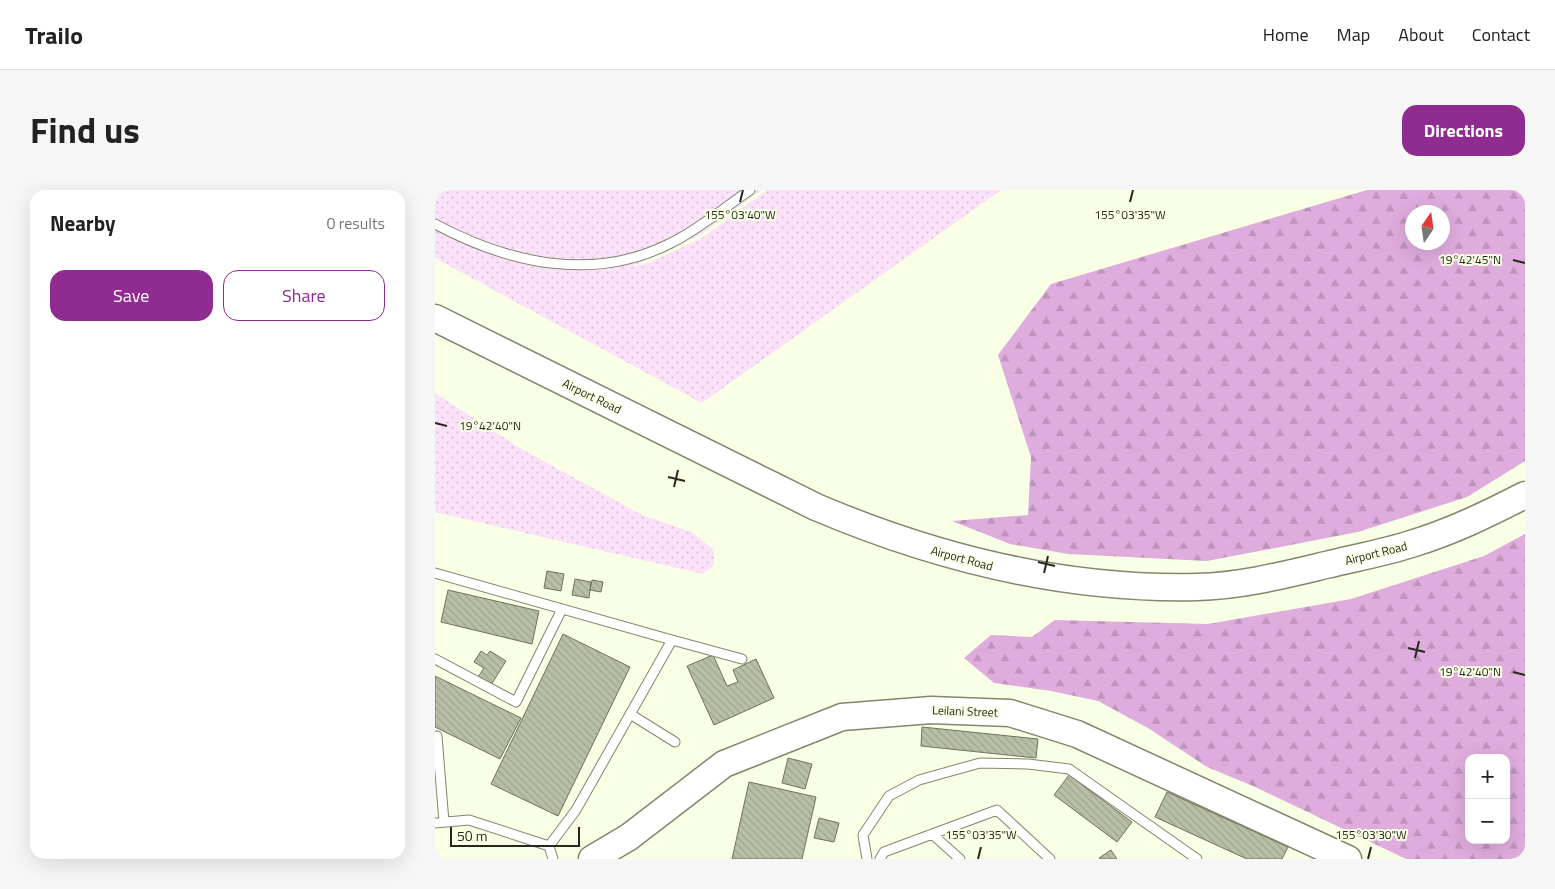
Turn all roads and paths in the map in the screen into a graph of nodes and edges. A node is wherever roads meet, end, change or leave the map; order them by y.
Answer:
1 (749, 190) edge
2 (435, 224) edge
3 (435, 318) edge
4 (1525, 495) edge
5 (435, 573) edge
6 (562, 609) junction
7 (672, 640) junction
8 (435, 659) edge
9 (742, 659) dead end
10 (630, 714) junction
11 (437, 736) dead end
12 (675, 742) dead end
13 (439, 823) edge
14 (932, 834) junction
15 (549, 846) junction
16 (553, 859) edge
17 (591, 859) edge
18 (867, 859) edge
19 (880, 859) edge
20 (960, 859) edge
21 (1050, 859) edge
22 (1197, 859) edge
23 (1348, 859) edge

1 - 2 lane
3 - 4 street, Airport Road
5 - 6 lane
6 - 7 lane
6 - 8 lane
7 - 9 lane
7 - 10 lane
10 - 12 lane
10 - 15 lane
11 - 13 lane
13 - 15 lane
14 - 19 lane
14 - 20 lane
14 - 21 lane
15 - 16 lane
17 - 23 street, Leilani Street
18 - 22 lane

